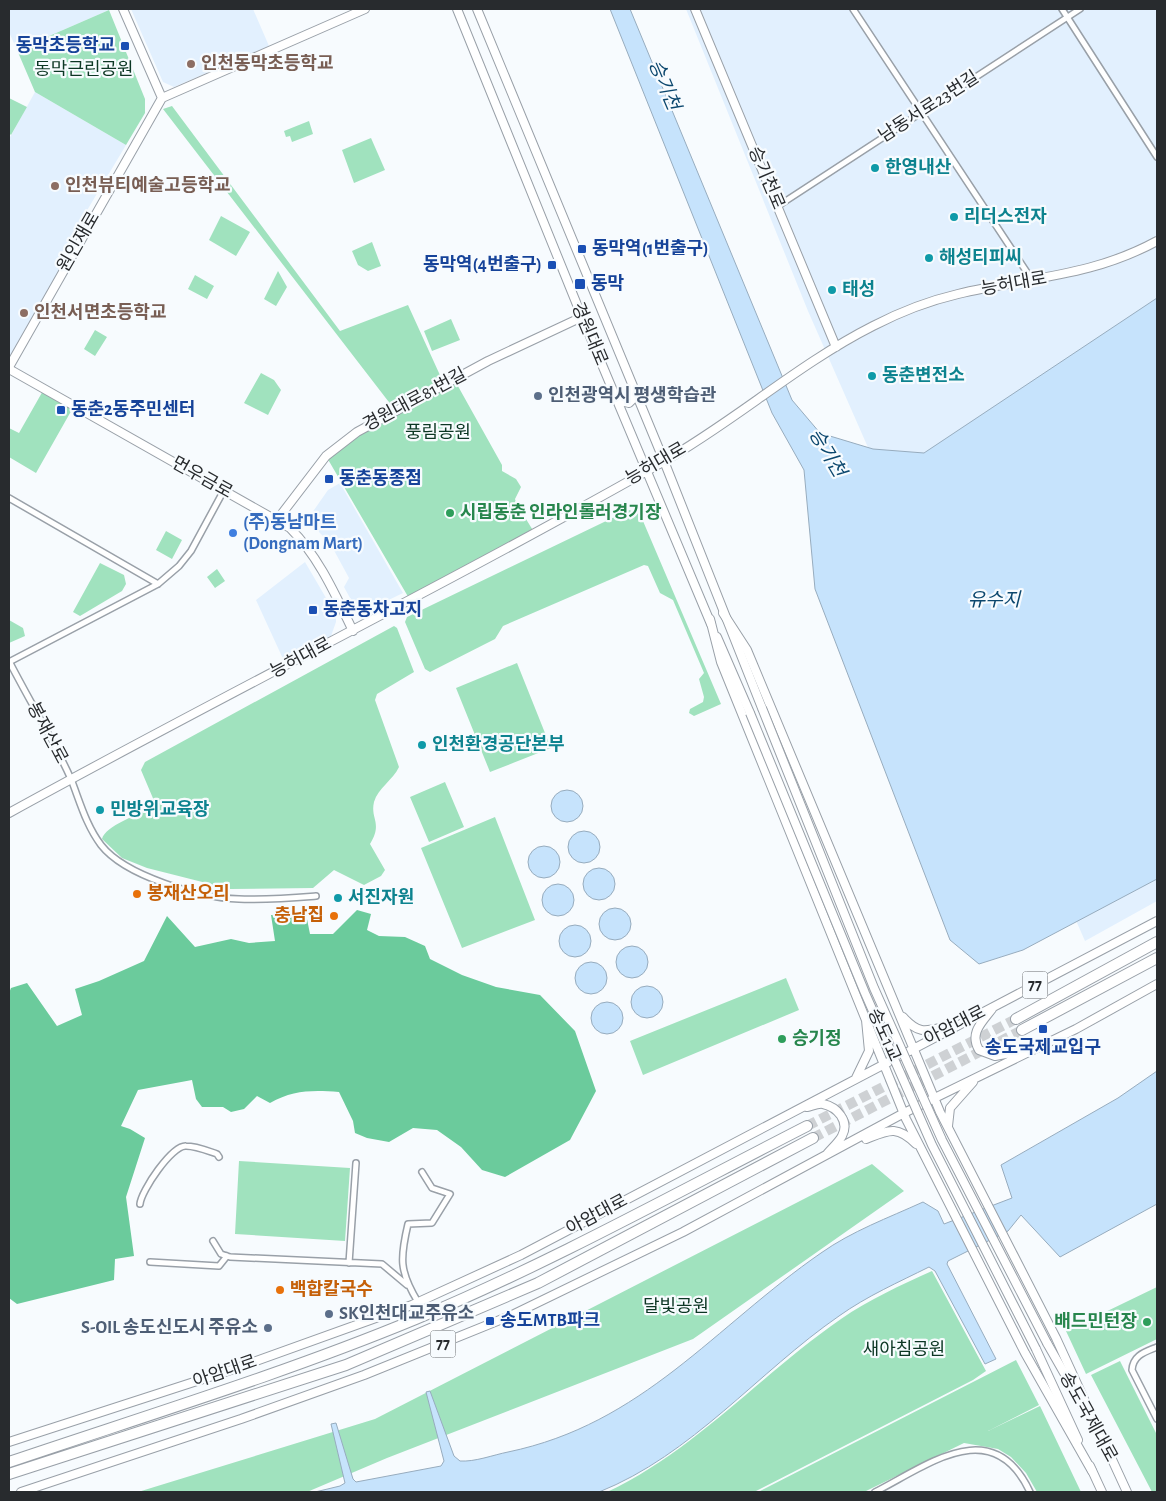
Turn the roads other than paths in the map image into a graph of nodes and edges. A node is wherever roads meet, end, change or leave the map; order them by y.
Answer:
1 (123, 9) edge
2 (365, 9) edge
3 (457, 9) edge
4 (477, 9) edge
5 (695, 9) edge
6 (853, 9) edge
7 (1062, 9) edge
8 (1080, 9) edge
9 (1067, 17) junction
10 (162, 98) junction
11 (922, 112) junction
12 (1157, 157) edge
13 (778, 206) junction
14 (1157, 241) edge
15 (1032, 281) junction
16 (582, 317) junction
17 (836, 347) junction
18 (9, 368) edge
19 (633, 386) junction
20 (615, 394) junction
21 (664, 461) junction
22 (647, 471) junction
23 (224, 490) junction
24 (9, 498) edge
25 (277, 520) junction
26 (158, 584) junction
27 (723, 613) junction
28 (710, 620) junction
29 (353, 631) junction
30 (9, 661) edge
31 (762, 708) joint
32 (750, 713) joint
33 (71, 779) junction
34 (9, 813) edge
35 (316, 896) dead end
36 (1157, 921) edge
37 (1157, 942) edge
38 (1157, 958) edge
39 (1157, 984) edge
40 (995, 1005) junction
41 (898, 1012) junction
42 (866, 1016) junction
43 (1016, 1019) tunnel mouth
44 (962, 1022) junction
45 (1022, 1030) tunnel mouth
46 (913, 1048) junction
47 (1032, 1050) junction
48 (885, 1063) junction
49 (978, 1077) junction
50 (856, 1078) junction
51 (935, 1100) junction
52 (799, 1108) junction
53 (904, 1113) junction
54 (807, 1126) tunnel mouth
55 (948, 1126) junction
56 (813, 1138) tunnel mouth
57 (844, 1147) junction
58 (220, 1157) dead end
59 (824, 1157) junction
60 (926, 1158) junction
61 (356, 1163) dead end
62 (422, 1172) dead end
63 (140, 1204) dead end
64 (213, 1241) dead end
65 (227, 1256) junction
66 (150, 1262) dead end
67 (349, 1263) junction
68 (407, 1284) junction
69 (418, 1302) junction
70 (1047, 1343) joint
71 (1157, 1346) edge
72 (1036, 1348) joint
73 (1157, 1419) edge
74 (9, 1442) edge
75 (1106, 1447) junction
76 (9, 1462) edge
77 (1092, 1471) junction
78 (9, 1474) edge
79 (21, 1492) edge
80 (875, 1492) edge
81 (1030, 1492) edge
82 (1102, 1492) edge
83 (1127, 1492) edge

1 - 10 main road
2 - 10 main road
3 - 16 main road, 경원대로
4 - 19 main road, 경원대로
5 - 13 main road, 승기천로
6 - 11 street
7 - 9 street
8 - 9 street, 남동서로23번길
9 - 11 street, 남동서로23번길
9 - 12 street
10 - 18 main road, 원인재로
11 - 13 street, 남동서로23번길
11 - 15 street
13 - 17 main road, 승기천로
14 - 15 main road, 능허대로
15 - 17 main road, 능허대로
16 - 20 main road, 경원대로
16 - 25 main road, 경원대로81번길
17 - 21 main road, 능허대로
18 - 23 main road, 먼우금로
19 - 20 main road
19 - 21 main road, 경원대로
20 - 22 main road, 경원대로
21 - 22 main road, 능허대로
21 - 27 main road, 경원대로
22 - 28 main road, 경원대로
22 - 29 main road, 능허대로
23 - 25 main road, 먼우금로
23 - 26 street
24 - 26 street
25 - 29 main road, 먼우금로
26 - 30 street
27 - 31 main road, 경원대로
27 - 41 main road
28 - 32 main road, 경원대로
28 - 42 main road
29 - 33 main road, 능허대로
30 - 33 street, 봉재산로
31 - 70 main road, 송도1교, bridge
32 - 72 main road, 송도1교, bridge
33 - 34 main road, 능허대로
33 - 35 street, 봉재산로
36 - 40 main road, 아암대로 / 77
37 - 43 highway
38 - 45 highway
39 - 47 main road, 77
40 - 44 main road, 아암대로 / 77
40 - 47 main road
41 - 44 main road
41 - 46 main road
42 - 48 main road
42 - 50 main road
44 - 46 main road, 아암대로 / 77
46 - 48 main road, 아암대로 / 77
46 - 51 main road
47 - 49 main road, 77
48 - 50 main road, 아암대로 / 77
48 - 53 main road
49 - 51 main road, 77
49 - 55 main road
50 - 52 main road, 아암대로 / 77
51 - 53 main road, 77
51 - 55 main road
52 - 59 main road
52 - 69 main road, 아암대로 / 77
53 - 57 main road, 77
53 - 60 main road
54 - 76 highway, 아암대로
55 - 75 main road
56 - 78 highway, 아암대로
57 - 59 main road, 77
57 - 60 main road
58 - 63 street
59 - 79 main road, 77
60 - 77 main road
61 - 67 street
62 - 68 street
64 - 65 street
65 - 66 street
65 - 67 street
67 - 68 street
68 - 69 street
69 - 74 main road, 아암대로 / 77
70 - 75 main road, 송도국제대로
71 - 73 street
72 - 77 main road, 송도국제대로
75 - 83 main road, 송도국제대로
77 - 82 main road, 송도국제대로
80 - 81 street

